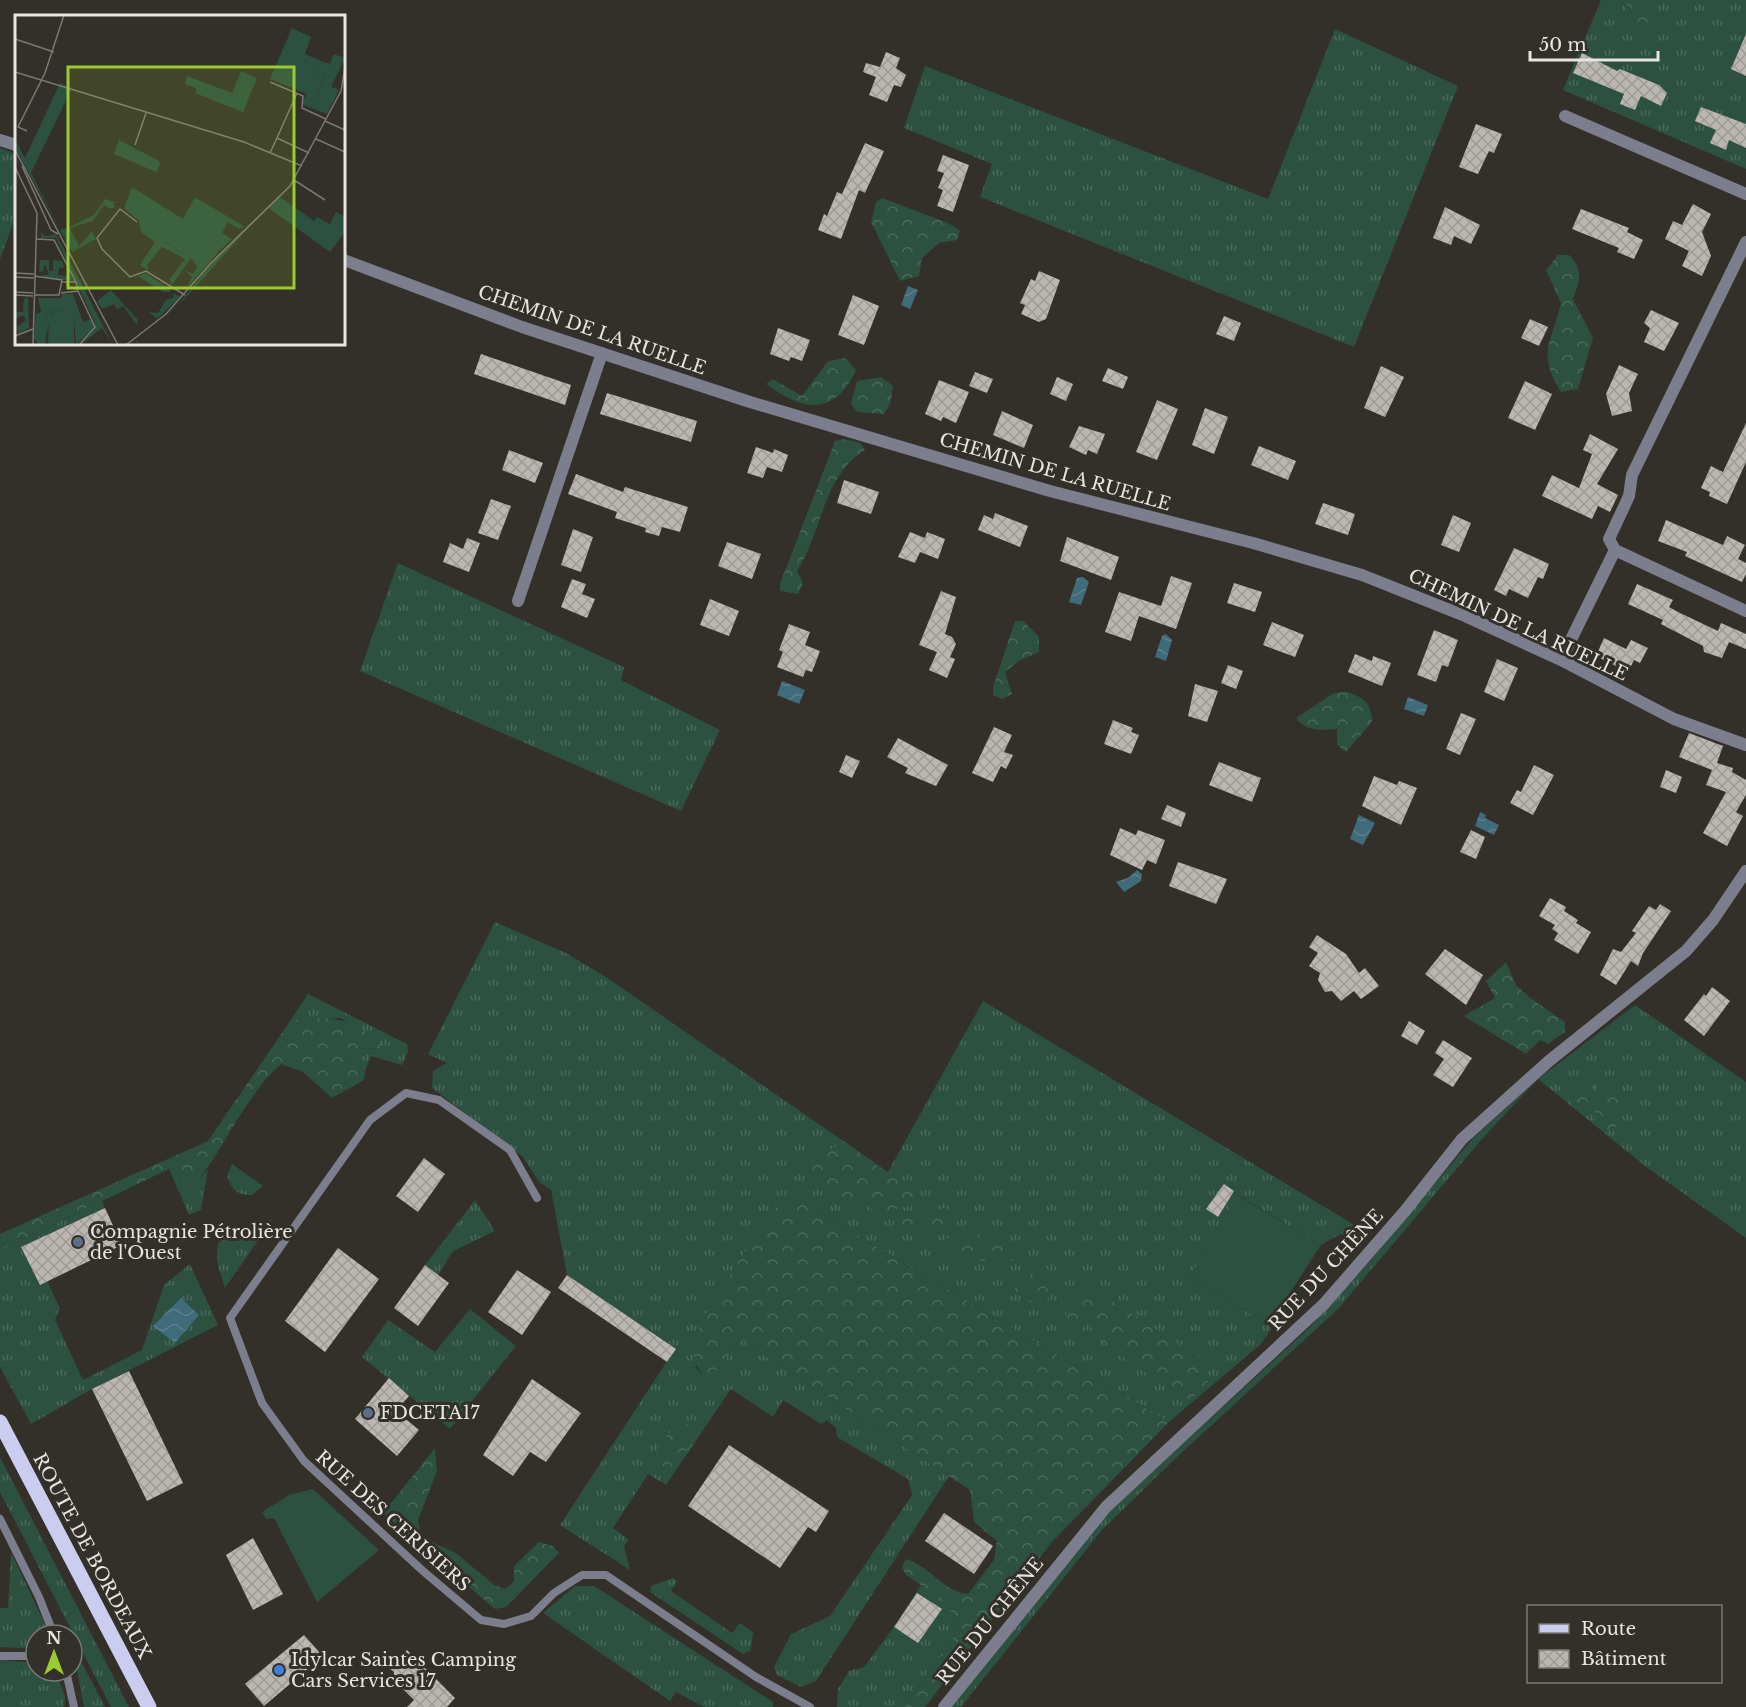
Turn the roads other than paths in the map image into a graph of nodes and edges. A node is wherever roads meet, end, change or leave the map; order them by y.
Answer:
1 (1565, 116) dead end
2 (0, 140) edge
3 (15, 145) edge
4 (1746, 194) edge
5 (1746, 242) edge
6 (345, 260) edge
7 (602, 353) junction
8 (1615, 550) junction
9 (518, 601) dead end
10 (1746, 611) edge
11 (1561, 660) junction
12 (1746, 745) edge
13 (1746, 873) edge
14 (537, 1198) dead end
15 (0, 1422) edge
16 (0, 1519) edge
17 (49, 1623) edge
18 (0, 1656) edge
19 (24, 1656) edge
20 (69, 1683) edge
21 (74, 1707) edge
22 (148, 1707) edge
23 (810, 1707) edge
24 (944, 1707) edge

1 - 4 street
2 - 3 street
5 - 8 street
6 - 7 street, CHEMIN DE LA RUELLE
7 - 9 street
7 - 11 street, CHEMIN DE LA RUELLE
8 - 10 street
8 - 11 street
11 - 12 street, CHEMIN DE LA RUELLE
13 - 24 street, RUE DU CHÊNE
14 - 23 lane, RUE DES CERISIERS
15 - 22 main road, ROUTE DE BORDEAUX
16 - 17 lane
18 - 19 lane
20 - 21 lane

